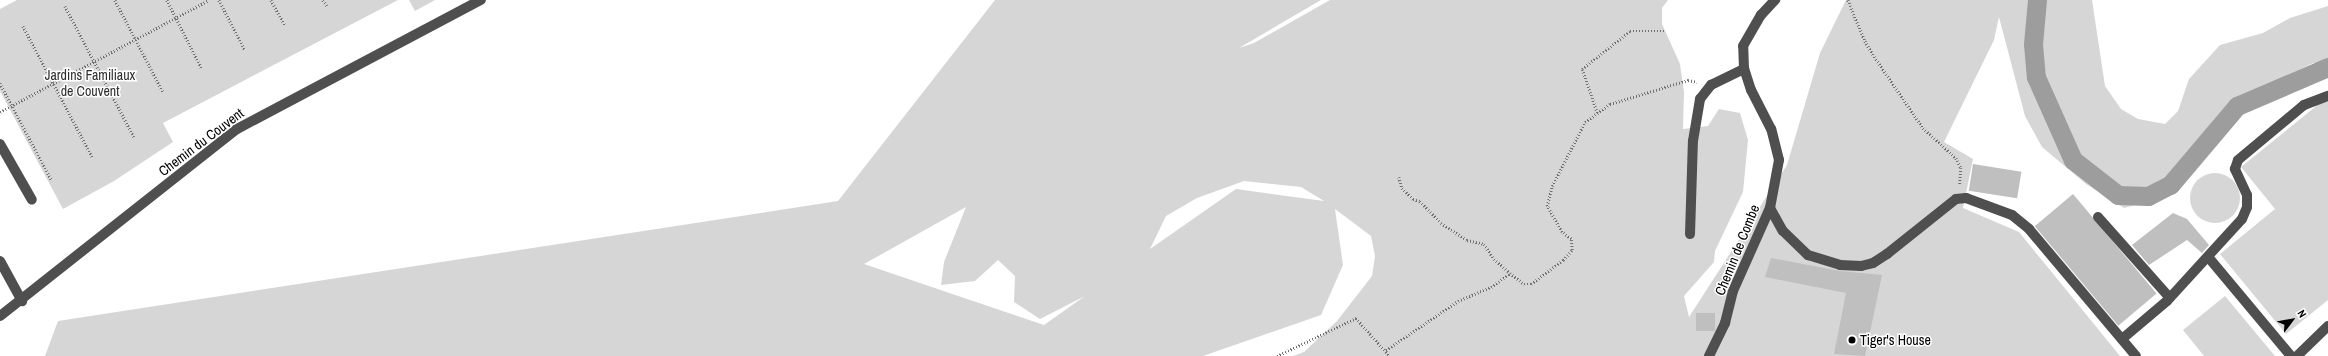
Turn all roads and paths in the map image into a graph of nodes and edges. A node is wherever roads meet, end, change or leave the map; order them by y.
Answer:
1 (115, 0) edge
2 (167, 0) edge
3 (209, 0) edge
4 (219, 0) edge
5 (271, 0) edge
6 (323, 0) edge
7 (481, 0) edge
8 (1775, 0) edge
9 (1848, 0) edge
10 (65, 6) dead end
11 (326, 6) dead end
12 (176, 18) junction
13 (285, 25) dead end
14 (23, 26) dead end
15 (1665, 31) dead end
16 (135, 38) junction
17 (245, 50) dead end
18 (93, 60) junction
19 (202, 69) dead end
20 (1744, 69) junction
21 (53, 82) junction
22 (0, 83) edge
23 (1711, 85) junction
24 (163, 92) dead end
25 (2328, 96) edge
26 (12, 105) junction
27 (0, 112) edge
28 (1597, 113) junction
29 (134, 137) dead end
30 (0, 144) edge
31 (93, 158) dead end
32 (1399, 177) dead end
33 (52, 181) dead end
34 (1956, 199) junction
35 (32, 200) dead end
36 (1770, 208) junction
37 (2098, 217) dead end
38 (1690, 234) dead end
39 (2209, 258) junction
40 (0, 261) edge
41 (1510, 273) junction
42 (2170, 298) junction
43 (22, 301) junction
44 (0, 316) edge
45 (2328, 326) edge
46 (2122, 339) junction
47 (1386, 350) junction
48 (2302, 354) edge
49 (1277, 356) edge
50 (1390, 356) edge
51 (1709, 356) edge
52 (2136, 356) edge
53 (2291, 356) edge

1 - 16 path
2 - 12 path
3 - 12 path
4 - 17 path
5 - 13 path
6 - 11 path
7 - 43 street, Chemin du Couvent
8 - 20 street, Chemin de Combe
9 - 34 path
10 - 18 path
12 - 16 path
12 - 19 path
14 - 21 path
15 - 28 path
16 - 18 path
16 - 24 path
18 - 21 path
18 - 29 path
20 - 23 street
20 - 36 street, Chemin de Combe
21 - 26 path
21 - 31 path
22 - 26 path
23 - 28 path
23 - 38 street
25 - 39 street
26 - 27 path
26 - 33 path
28 - 41 path
30 - 35 street
32 - 41 path
34 - 36 street
34 - 46 street
36 - 51 street, Chemin de Combe
37 - 42 street
39 - 42 street
39 - 53 street
40 - 43 street
41 - 47 path
42 - 46 street
43 - 44 street, Chemin du Couvent
45 - 48 street
46 - 52 street
47 - 49 path
47 - 50 path

